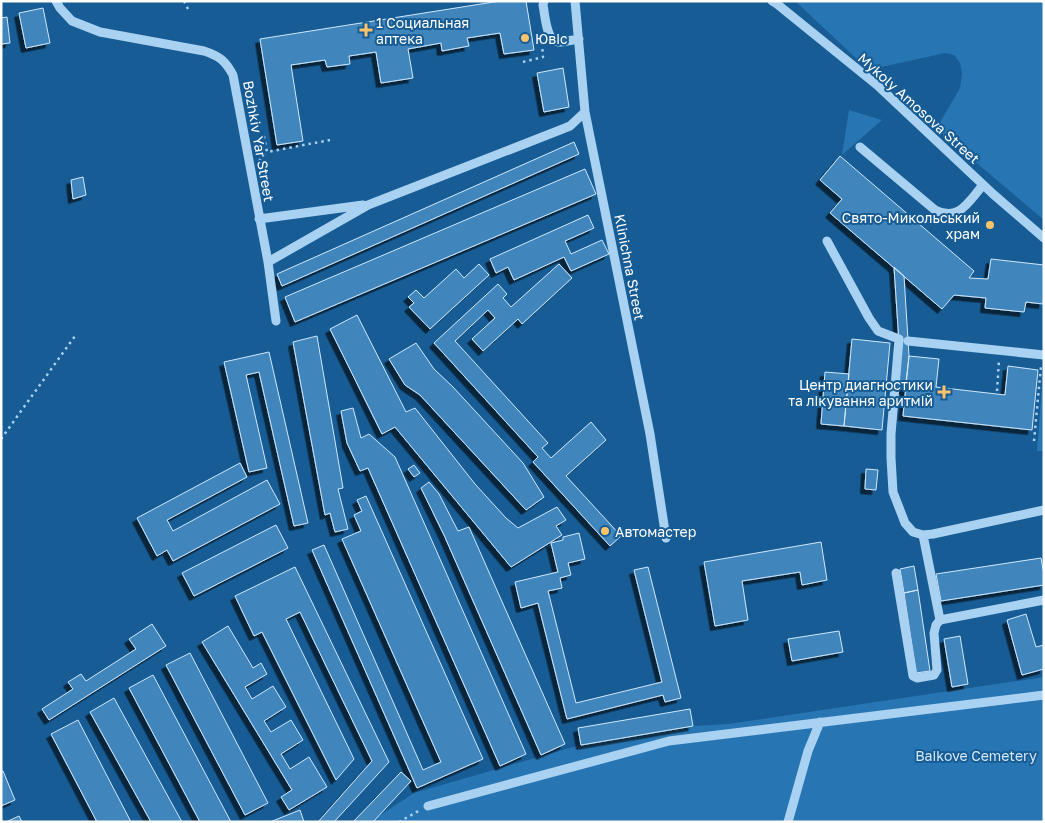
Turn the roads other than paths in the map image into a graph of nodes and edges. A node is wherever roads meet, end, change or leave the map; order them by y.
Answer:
1 (56, 1) edge
2 (544, 1) edge
3 (575, 1) edge
4 (772, 1) edge
5 (579, 39) junction
6 (585, 112) junction
7 (860, 147) dead end
8 (983, 185) junction
9 (368, 205) junction
10 (259, 220) junction
11 (1044, 238) edge
12 (827, 242) dead end
13 (268, 262) junction
14 (276, 321) dead end
15 (908, 341) dead end
16 (1043, 354) edge
17 (1044, 510) edge
18 (923, 535) junction
19 (666, 538) dead end
20 (896, 573) dead end
21 (1044, 600) edge
22 (940, 620) junction
23 (1044, 695) edge
24 (820, 722) junction
25 (428, 806) road end
26 (788, 822) edge

1 - 10 street, Bozhkiv Yar Street
2 - 5 street
3 - 5 street, Klinichna Street
4 - 8 street, Mykoly Amosova Street
5 - 6 street, Klinichna Street
6 - 9 street
6 - 19 street, Klinichna Street
7 - 8 street
8 - 11 street, Mykoly Amosova Street
9 - 10 street
9 - 13 street
10 - 13 street, Bozhkiv Yar Street
12 - 18 street
13 - 14 street, Bozhkiv Yar Street
15 - 16 street
17 - 18 street
18 - 22 street
20 - 22 street
21 - 22 street
23 - 24 street
24 - 25 street
24 - 26 street

